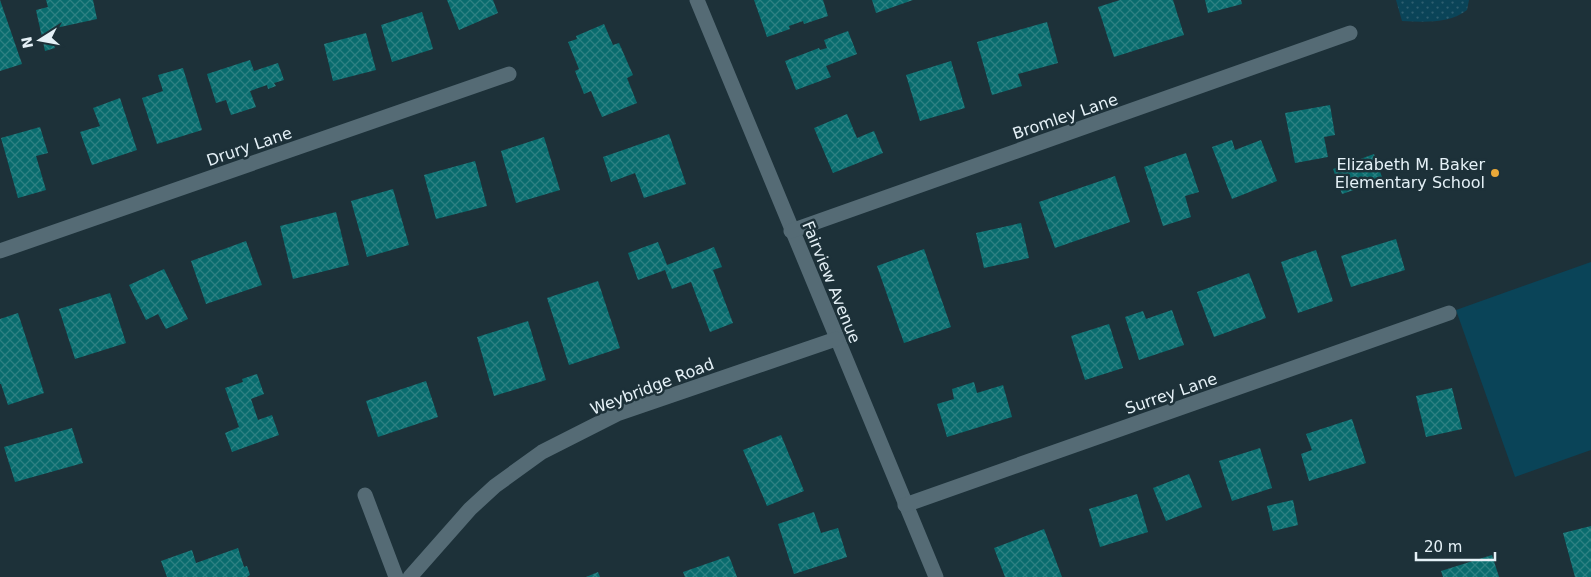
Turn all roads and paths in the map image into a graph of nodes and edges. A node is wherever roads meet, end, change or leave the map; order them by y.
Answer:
1 (697, 0) edge
2 (1350, 34) dead end
3 (509, 74) dead end
4 (792, 231) junction
5 (0, 251) edge
6 (1449, 313) dead end
7 (836, 339) junction
8 (365, 495) dead end
9 (906, 505) junction
10 (396, 577) edge
11 (410, 577) edge
12 (936, 577) edge

1 - 4 street, Fairview Avenue
2 - 4 street, Bromley Lane
3 - 5 street, Drury Lane
4 - 7 street, Fairview Avenue
6 - 9 street, Surrey Lane
7 - 9 street, Fairview Avenue
7 - 11 street, Weybridge Road
8 - 10 street
9 - 12 street, Fairview Avenue

